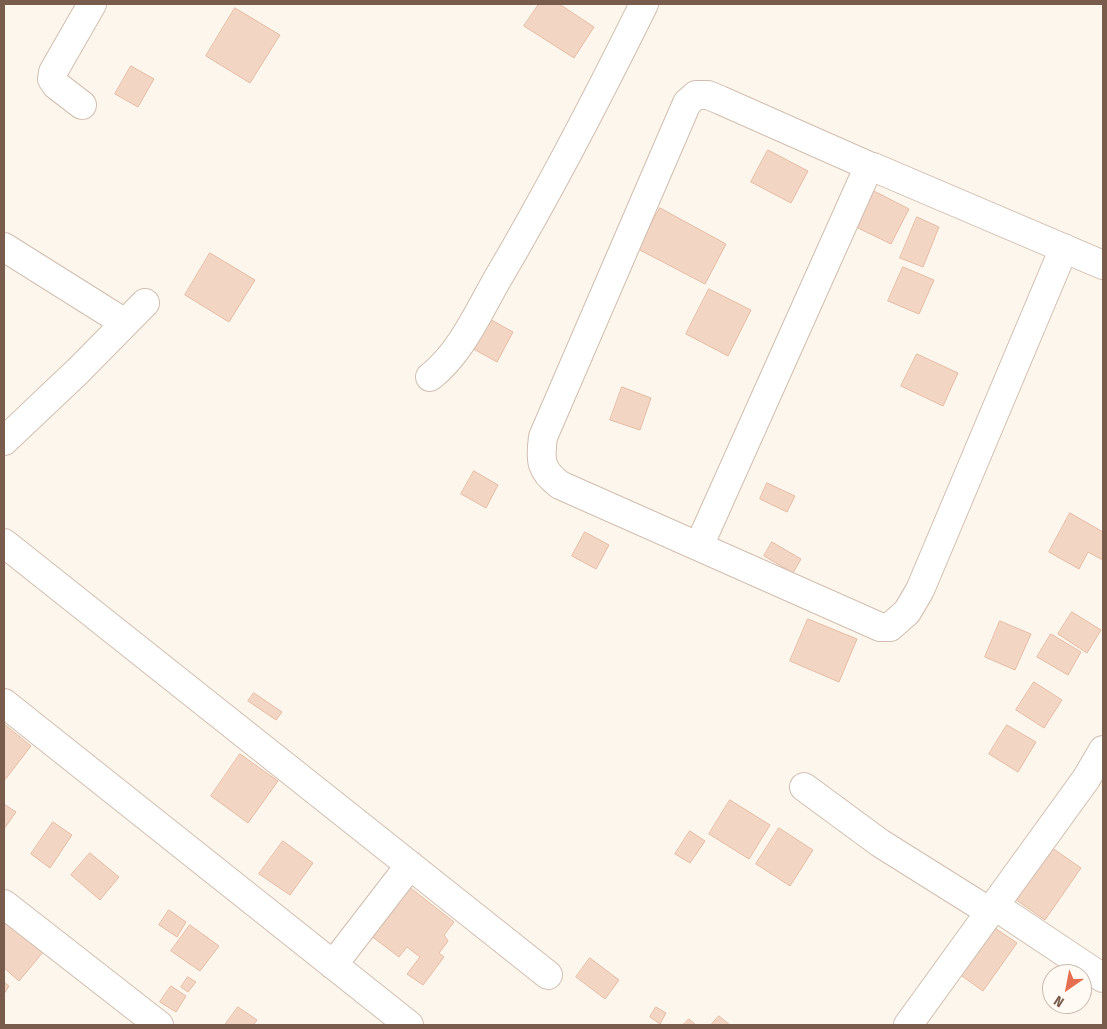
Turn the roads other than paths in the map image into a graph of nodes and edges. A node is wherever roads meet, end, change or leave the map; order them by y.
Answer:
1 (92, 4) edge
2 (644, 4) edge
3 (82, 105) dead end
4 (869, 166) junction
5 (4, 247) edge
6 (1064, 248) junction
7 (1103, 265) edge
8 (145, 303) dead end
9 (125, 323) junction
10 (430, 377) dead end
11 (9, 428) edge
12 (4, 543) edge
13 (699, 546) junction
14 (4, 703) edge
15 (1103, 750) edge
16 (1095, 785) edge
17 (804, 787) dead end
18 (410, 865) junction
19 (4, 904) edge
20 (992, 909) junction
21 (334, 966) junction
22 (548, 975) dead end
23 (1103, 978) edge
24 (159, 1025) edge
25 (409, 1025) edge
26 (908, 1025) edge

1 - 3 street
2 - 10 street
4 - 6 street
4 - 13 street
4 - 13 street
5 - 9 street
6 - 7 street
6 - 13 street
8 - 9 street
9 - 11 street
12 - 18 street
14 - 21 street
15 - 16 street
16 - 20 street
17 - 20 street
18 - 21 street
18 - 22 street
19 - 24 street
20 - 23 street
20 - 26 street
21 - 25 street

